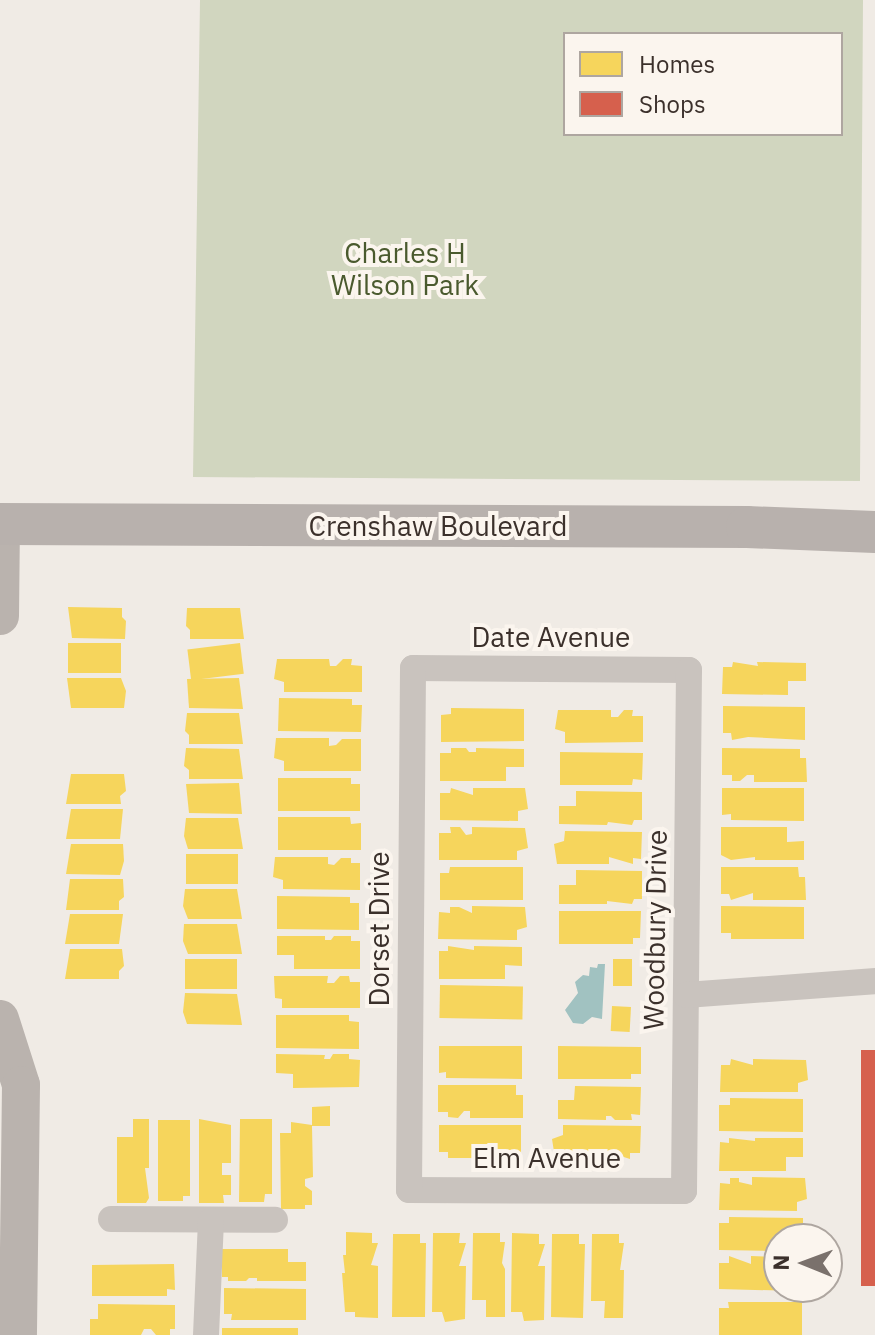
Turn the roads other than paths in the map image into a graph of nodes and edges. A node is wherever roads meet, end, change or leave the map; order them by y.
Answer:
1 (1, 524) edge
2 (875, 532) edge
3 (0, 616) edge
4 (413, 668) joint
5 (689, 670) joint
6 (875, 981) edge
7 (686, 995) junction
8 (0, 1019) edge
9 (409, 1190) joint
10 (684, 1191) joint
11 (111, 1219) dead end
12 (275, 1220) dead end
13 (211, 1221) junction
14 (9, 1235) edge
15 (18, 1335) edge
16 (206, 1335) edge

1 - 2 main road, Crenshaw Boulevard
1 - 3 main road
4 - 5 street, Date Avenue
4 - 9 street, Dorset Drive
5 - 7 street, Woodbury Drive
6 - 7 street
7 - 10 street, Woodbury Drive
8 - 14 main road
9 - 10 street, Elm Avenue
11 - 13 street
12 - 13 street
13 - 16 street
14 - 15 main road

